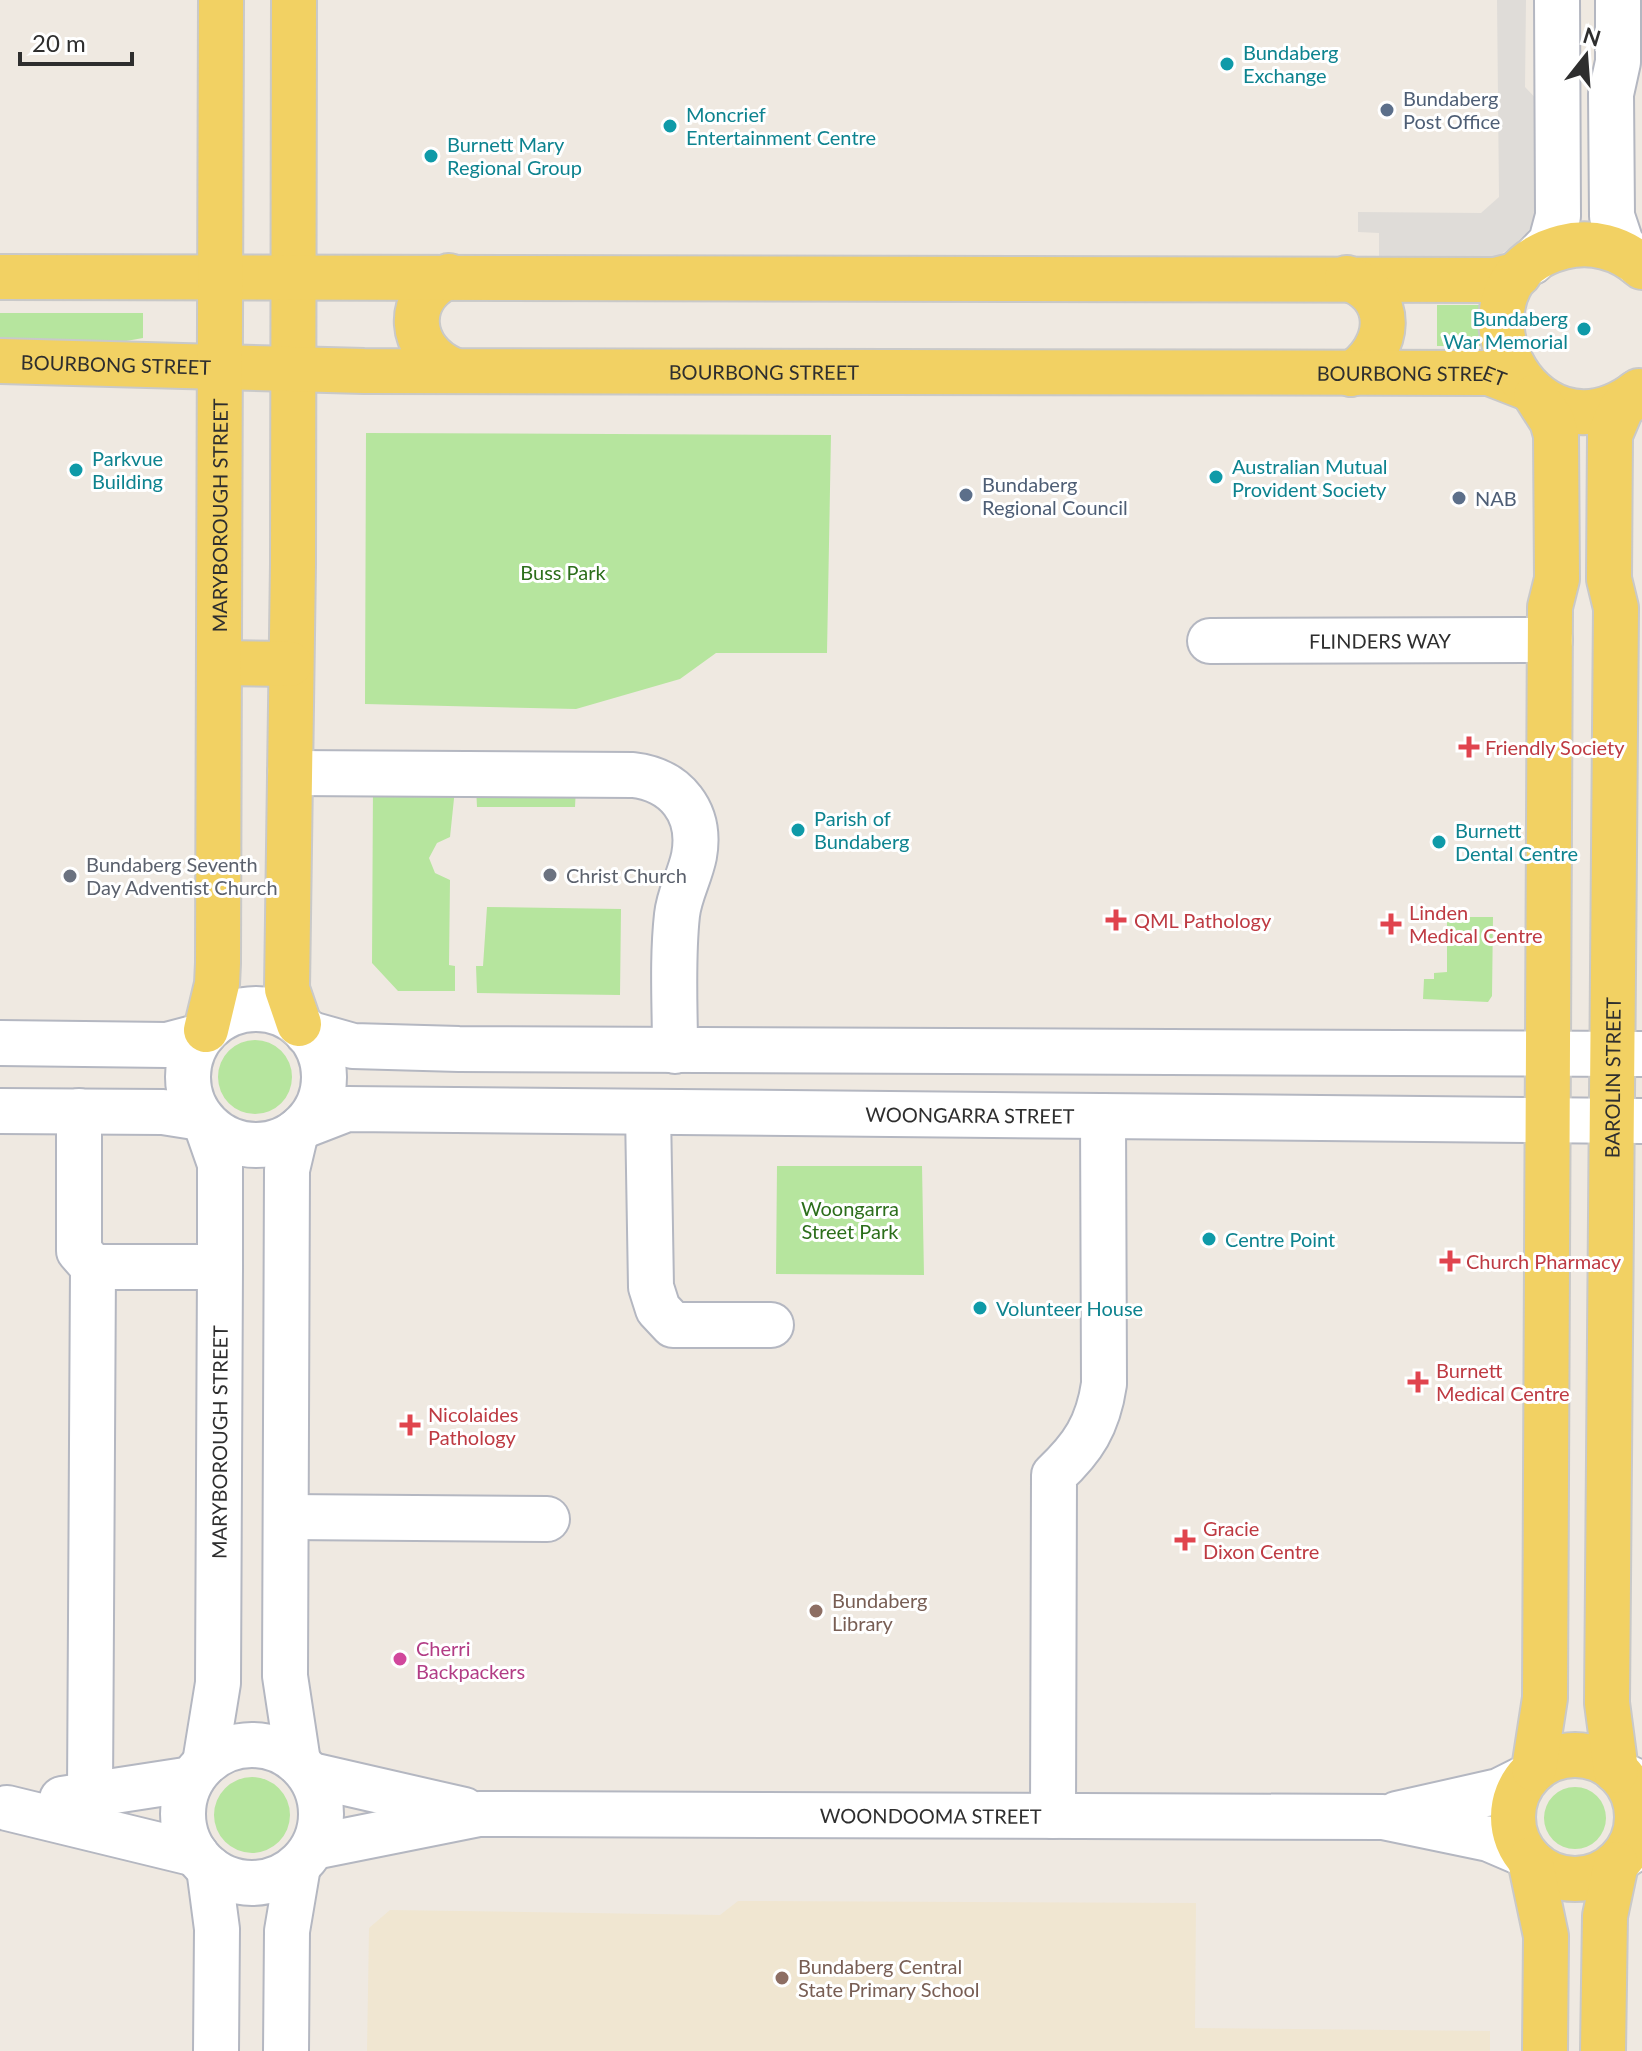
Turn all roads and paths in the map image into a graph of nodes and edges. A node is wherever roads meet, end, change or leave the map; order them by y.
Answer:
1 (221, 0) edge
2 (294, 0) edge
3 (1557, 0) edge
4 (1618, 0) edge
5 (1639, 264) edge
6 (1525, 268) junction
7 (449, 276) junction
8 (0, 277) edge
9 (291, 277) junction
10 (219, 278) junction
11 (1347, 278) junction
12 (0, 361) edge
13 (219, 366) junction
14 (293, 369) junction
15 (453, 370) junction
16 (1351, 374) junction
17 (1531, 391) junction
18 (1639, 391) edge
19 (1557, 579) junction
20 (1609, 579) junction
21 (1550, 640) junction
22 (1210, 641) dead end
23 (219, 663) junction
24 (290, 664) junction
25 (290, 773) junction
26 (303, 1028) junction
27 (204, 1033) junction
28 (0, 1043) edge
29 (459, 1049) junction
30 (675, 1051) junction
31 (1042, 1053) junction
32 (1546, 1054) junction
33 (1627, 1054) edge
34 (459, 1110) junction
35 (0, 1111) edge
36 (79, 1111) junction
37 (648, 1112) junction
38 (1043, 1116) junction
39 (1103, 1116) junction
40 (1546, 1120) junction
41 (204, 1121) junction
42 (1627, 1121) edge
43 (299, 1129) junction
44 (93, 1267) junction
45 (220, 1267) junction
46 (771, 1325) dead end
47 (287, 1517) junction
48 (547, 1519) dead end
49 (305, 1768) junction
50 (198, 1771) junction
51 (1531, 1773) junction
52 (1626, 1776) edge
53 (90, 1795) junction
54 (3, 1808) edge
55 (479, 1814) junction
56 (1053, 1816) junction
57 (1383, 1817) junction
58 (1628, 1855) edge
59 (306, 1857) junction
60 (1527, 1857) junction
61 (202, 1861) junction
62 (216, 2051) edge
63 (286, 2051) edge
64 (1545, 2051) edge
65 (1603, 2051) edge

1 - 10 main road, MARYBOROUGH STREET
2 - 9 main road
3 - 6 street
4 - 5 street
5 - 6 main road
6 - 11 main road
6 - 17 main road
7 - 9 main road
7 - 11 main road
7 - 15 main road
8 - 10 main road
9 - 10 main road
9 - 14 main road
10 - 13 main road, MARYBOROUGH STREET
11 - 16 main road
12 - 13 main road, BOURBONG STREET
13 - 14 main road, BOURBONG STREET
13 - 23 main road, MARYBOROUGH STREET
14 - 15 main road, BOURBONG STREET
14 - 24 main road
15 - 16 main road, BOURBONG STREET
16 - 17 main road, BOURBONG STREET
17 - 18 main road, BOURBONG STREET
17 - 19 main road
18 - 20 main road, BAROLIN STREET
19 - 20 main road
19 - 21 main road
20 - 33 main road, BAROLIN STREET
21 - 22 street, FLINDERS WAY
21 - 32 main road
23 - 24 main road
23 - 27 main road, MARYBOROUGH STREET
24 - 25 main road
25 - 26 main road
25 - 30 street
26 - 27 street
26 - 29 street
26 - 43 street
27 - 28 street
27 - 41 street
29 - 30 street
29 - 34 street
30 - 31 street
31 - 32 street
31 - 38 street
32 - 33 street
32 - 40 main road
33 - 42 main road, BAROLIN STREET
34 - 37 street, WOONGARRA STREET
34 - 43 street, WOONGARRA STREET
35 - 36 street
36 - 41 street
36 - 44 street
37 - 38 street, WOONGARRA STREET
37 - 46 street
38 - 39 street, WOONGARRA STREET
39 - 40 street, WOONGARRA STREET
39 - 56 street
40 - 42 street, WOONGARRA STREET
40 - 51 main road
41 - 43 street
41 - 45 street, MARYBOROUGH STREET
42 - 52 main road, BAROLIN STREET
43 - 47 street
44 - 45 street
44 - 53 street
45 - 50 street, MARYBOROUGH STREET
47 - 48 street
47 - 49 street
49 - 50 street
49 - 55 street, WOONDOOMA STREET
49 - 59 street
50 - 53 street
50 - 61 street
51 - 52 main road
51 - 57 street, WOONDOOMA STREET
51 - 60 main road
52 - 58 main road
53 - 54 street
54 - 61 street
55 - 56 street, WOONDOOMA STREET
55 - 59 street, WOONDOOMA STREET
56 - 57 street, WOONDOOMA STREET
57 - 60 street, WOONDOOMA STREET
58 - 60 main road
58 - 65 main road
59 - 61 street
59 - 63 street
60 - 64 main road
61 - 62 street

